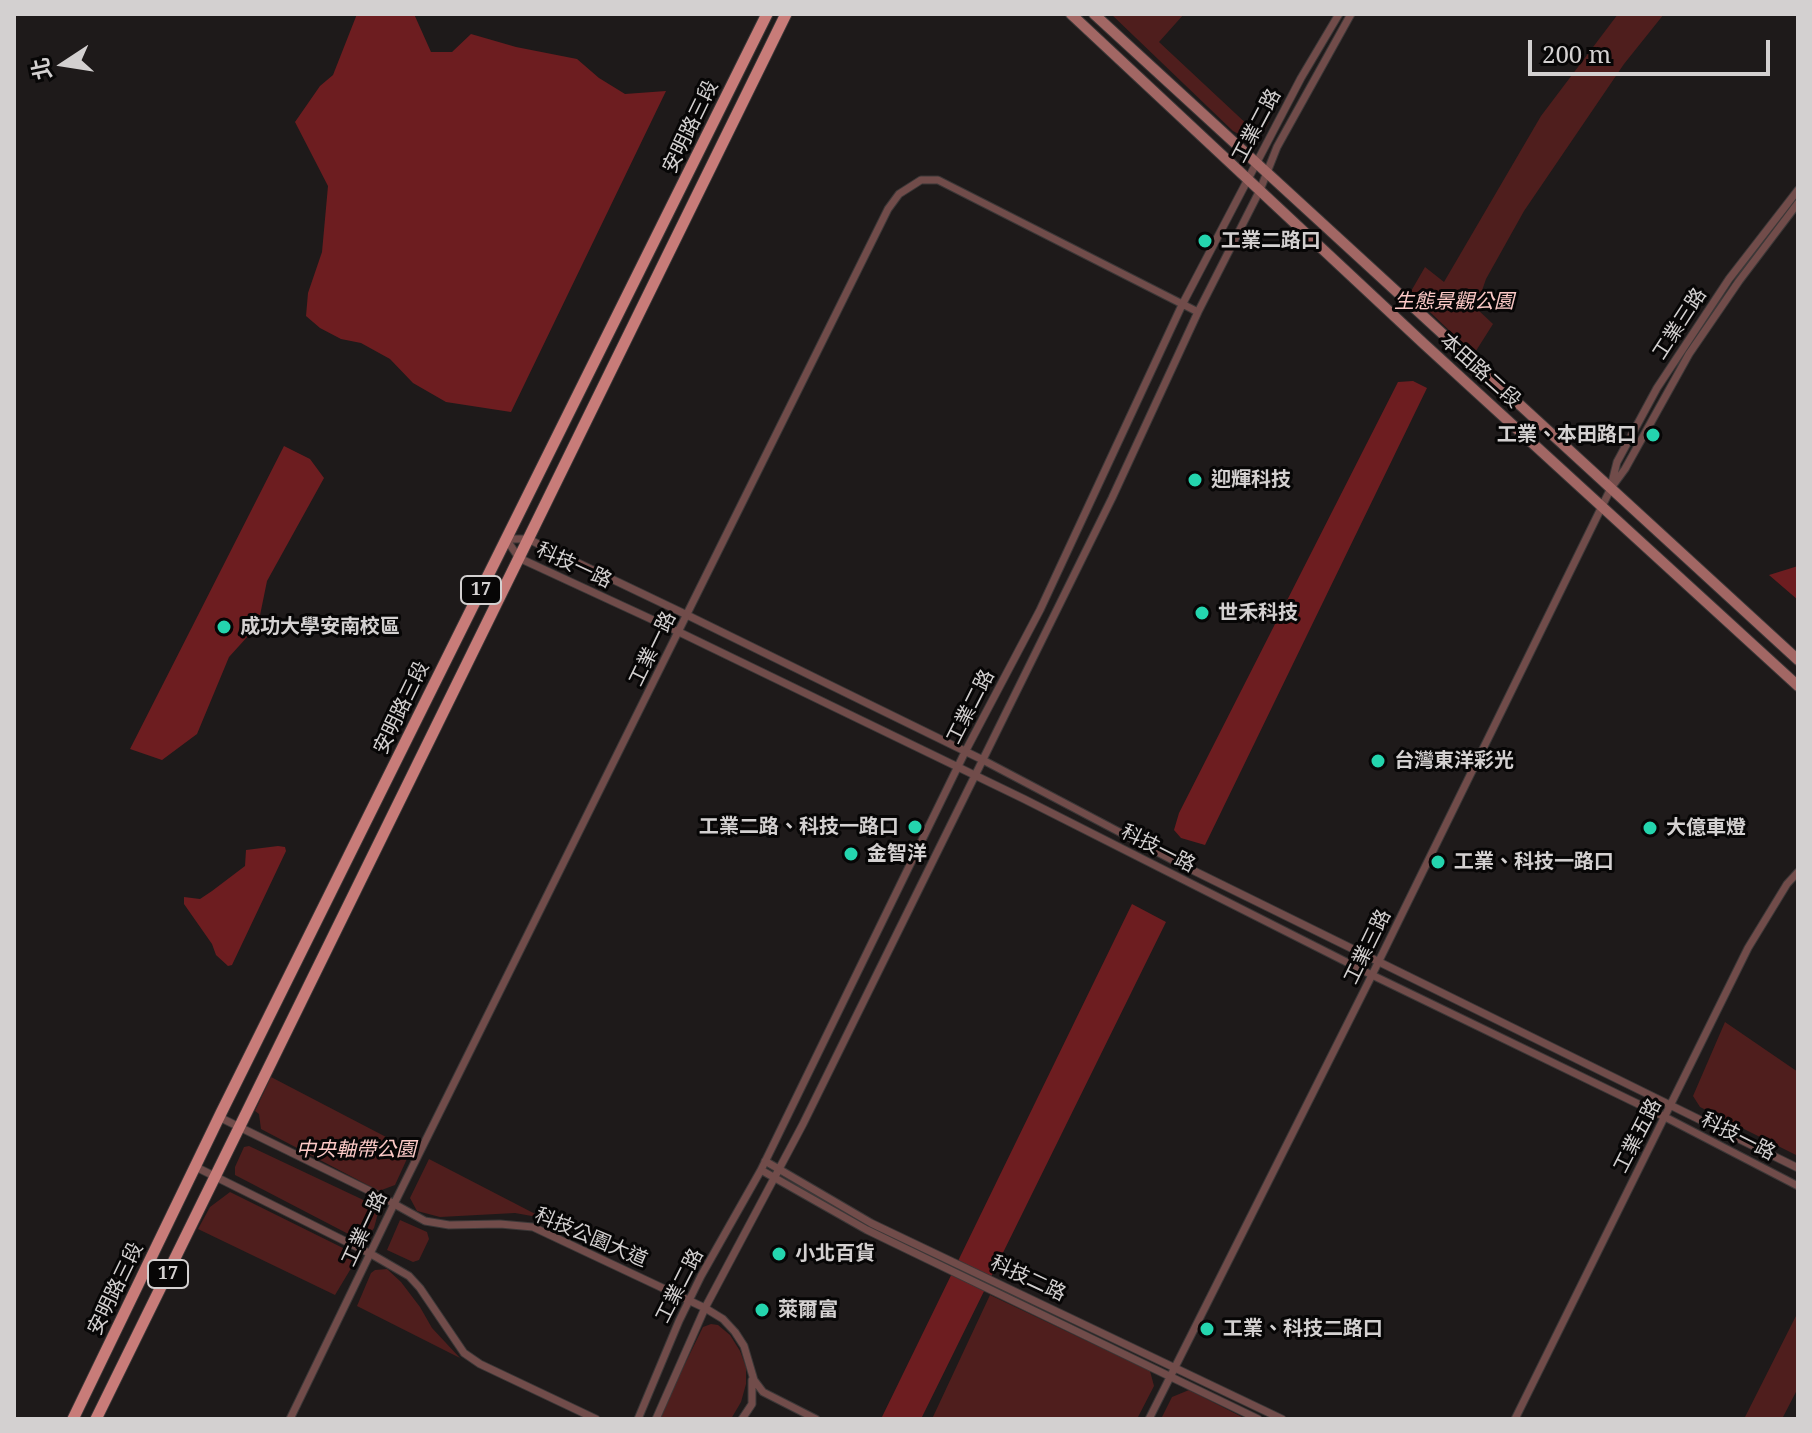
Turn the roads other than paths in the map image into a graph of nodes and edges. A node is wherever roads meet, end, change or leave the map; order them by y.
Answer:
1 (767, 14) edge
2 (786, 14) edge
3 (1071, 14) edge
4 (1094, 14) edge
5 (1339, 14) edge
6 (1351, 14) edge
7 (1322, 43) junction
8 (1331, 49) junction
9 (1255, 161) junction
10 (1267, 172) junction
11 (1247, 178) junction
12 (1260, 190) junction
13 (1798, 190) edge
14 (1798, 203) edge
15 (1770, 231) junction
16 (1182, 305) junction
17 (1198, 312) junction
18 (1680, 360) junction
19 (1661, 381) junction
20 (1670, 387) junction
21 (1611, 488) junction
22 (1602, 507) junction
23 (506, 539) junction
24 (528, 539) junction
25 (519, 558) junction
26 (687, 615) junction
27 (679, 632) junction
28 (1798, 660) edge
29 (1798, 686) edge
30 (965, 752) junction
31 (981, 759) junction
32 (958, 768) junction
33 (974, 775) junction
34 (1798, 872) edge
35 (1379, 961) junction
36 (1372, 975) junction
37 (1672, 1105) junction
38 (219, 1117) junction
39 (1665, 1117) junction
40 (238, 1129) junction
41 (765, 1161) junction
42 (196, 1167) junction
43 (1798, 1168) edge
44 (761, 1170) junction
45 (778, 1174) junction
46 (217, 1177) junction
47 (1798, 1186) edge
48 (394, 1204) junction
49 (371, 1254) junction
50 (689, 1300) junction
51 (705, 1308) junction
52 (750, 1362) junction
53 (1173, 1370) junction
54 (73, 1419) edge
55 (96, 1419) edge
56 (290, 1419) edge
57 (596, 1419) edge
58 (638, 1419) edge
59 (656, 1419) edge
60 (742, 1419) edge
61 (816, 1419) edge
62 (1149, 1419) edge
63 (1258, 1419) edge
64 (1282, 1419) edge
65 (1515, 1419) edge

1 - 23 main road, 安明路三段 / 17
2 - 24 main road, 安明路三段 / 17
3 - 11 street, 本田路二段
4 - 9 street, 本田路二段
5 - 7 street, 工業二路
6 - 8 street, 工業二路
7 - 8 street
7 - 9 street, 工業二路
8 - 10 street, 工業二路
9 - 10 street, 本田路二段
9 - 11 street, 工業二路
10 - 12 street, 工業二路
10 - 21 street, 本田路二段
11 - 12 street, 本田路二段
11 - 16 street, 工業二路
12 - 17 street, 工業二路
12 - 22 street, 本田路二段
13 - 15 street, 工業三路
14 - 15 street, 工業三路
15 - 18 street, 工業三路
16 - 17 street, 工業一路
16 - 26 street, 工業一路
16 - 30 street, 工業二路
17 - 31 street, 工業二路
18 - 19 street, 工業三路
18 - 20 street, 工業三路
19 - 20 street
19 - 21 street, 工業三路
20 - 21 street, 工業三路
21 - 22 street, 工業三路
21 - 28 street, 本田路二段
22 - 29 street, 本田路二段
22 - 35 street, 工業三路
23 - 24 street, 科技一路
23 - 25 street, 科技一路
23 - 38 main road, 安明路三段 / 17
24 - 25 main road, 安明路三段 / 17
24 - 26 street, 科技一路
25 - 27 street, 科技一路
25 - 40 main road, 安明路三段 / 17
26 - 27 street, 工業一路
26 - 30 street, 科技一路
27 - 32 street, 科技一路
27 - 48 street, 工業一路
30 - 31 street, 科技一路
30 - 32 street, 工業二路
31 - 33 street, 工業二路
31 - 35 street, 科技一路
32 - 33 street, 科技一路
32 - 41 street, 工業二路
33 - 36 street, 科技一路
33 - 45 street, 工業二路
34 - 37 street, 工業五路
35 - 36 street, 工業三路
35 - 37 street, 科技一路
36 - 39 street, 科技一路
36 - 53 street, 工業三路
37 - 39 street, 工業五路
37 - 43 street, 科技一路
38 - 40 street, 科技公園大道
38 - 42 main road, 安明路三段 / 17
39 - 47 street, 科技一路
39 - 65 street, 工業五路
40 - 46 main road, 安明路三段 / 17
40 - 48 street, 科技公園大道
41 - 44 street, 工業二路
41 - 45 street, 科技二路
42 - 46 street
42 - 54 main road, 安明路三段 / 17
44 - 45 street, 科技二路
44 - 50 street, 工業二路
45 - 51 street, 工業二路
45 - 53 street, 科技二路
46 - 49 street
46 - 55 main road, 安明路三段 / 17
48 - 49 street, 工業一路
48 - 50 street, 科技公園大道
49 - 56 street, 工業一路
49 - 57 street
50 - 51 street, 科技公園大道
50 - 58 street, 工業二路
51 - 52 street, 科技公園大道
51 - 59 street, 工業二路
52 - 60 street, 科技公園大道
52 - 61 street, 科技公園大道
53 - 62 street, 工業三路
53 - 63 street, 科技二路
53 - 64 street, 科技二路

